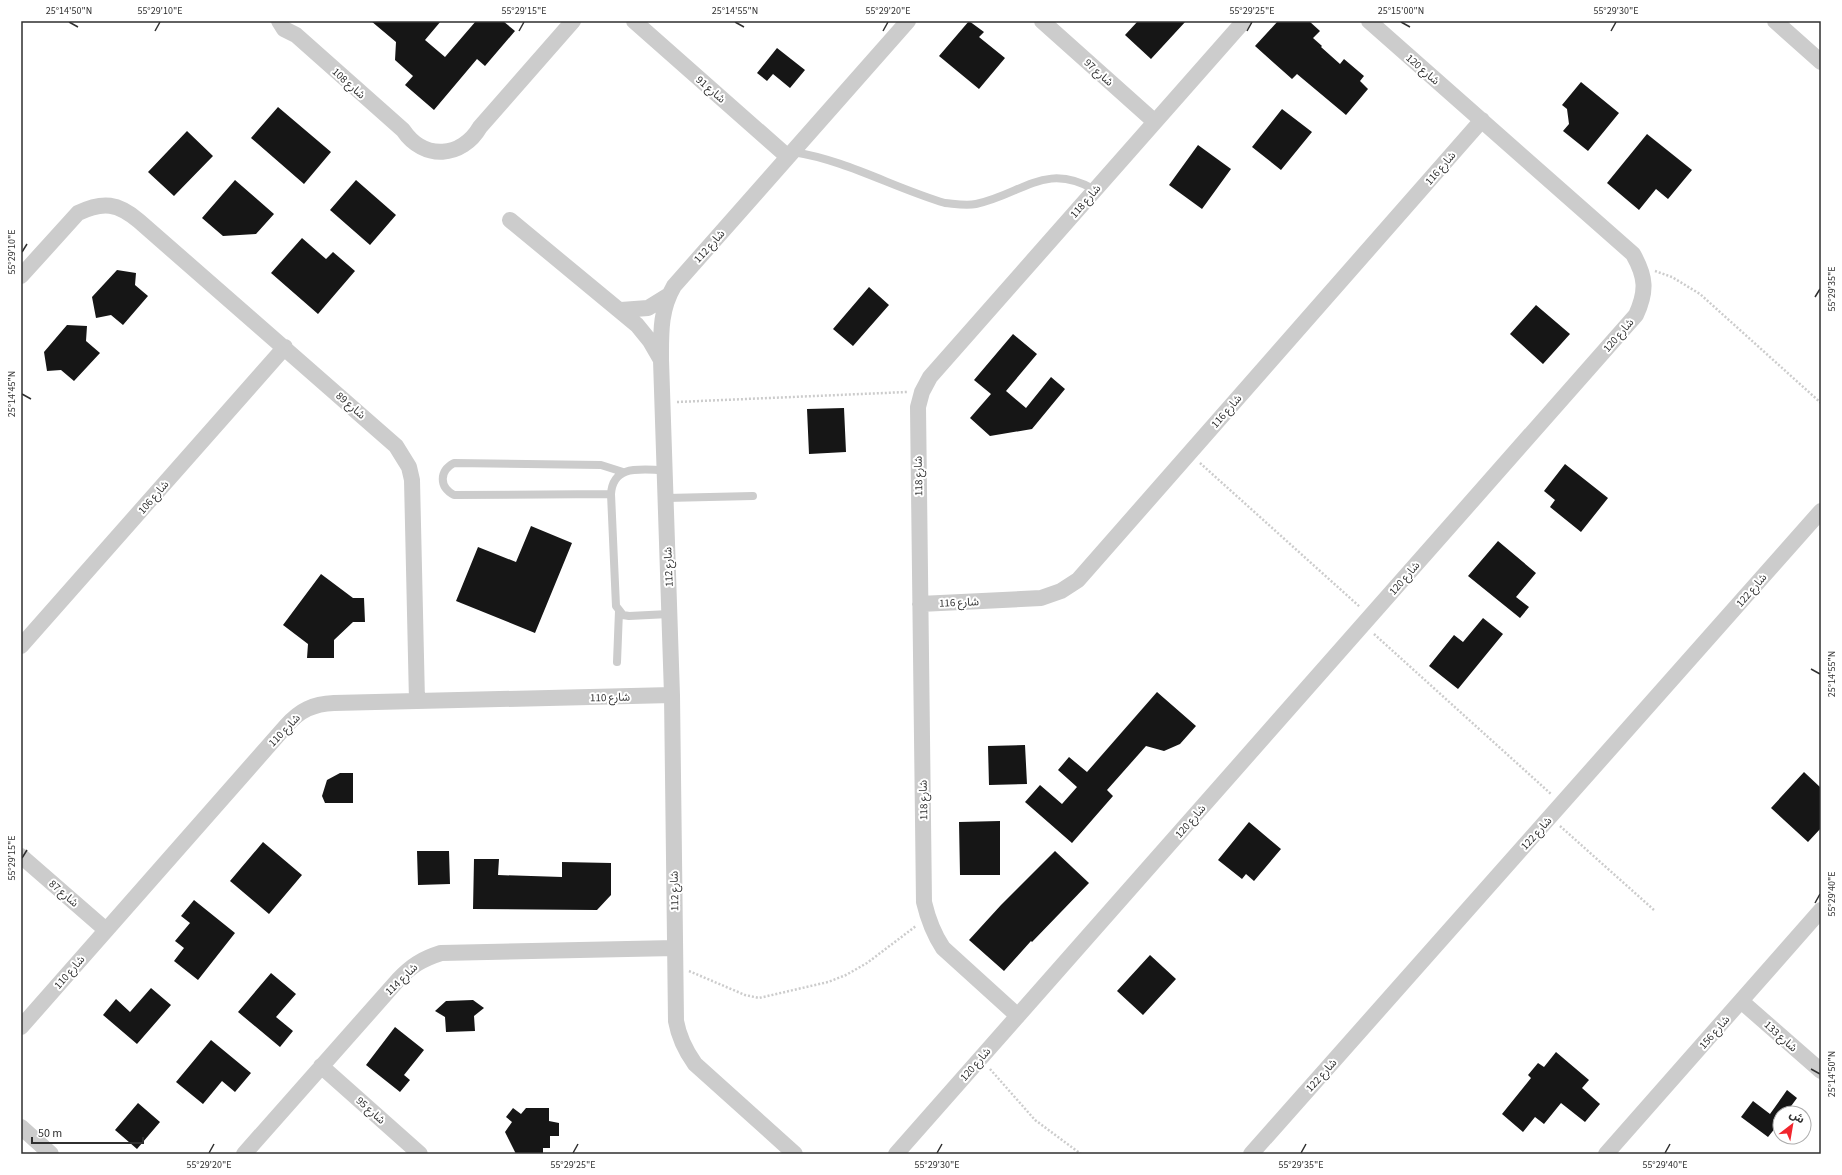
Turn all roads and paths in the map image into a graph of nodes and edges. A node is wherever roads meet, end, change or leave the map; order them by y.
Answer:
1 (279, 21) edge
2 (573, 21) edge
3 (634, 21) edge
4 (908, 21) edge
5 (1042, 21) edge
6 (1244, 21) edge
7 (1369, 21) edge
8 (1775, 21) edge
9 (292, 28) edge
10 (1821, 62) edge
11 (1482, 120) junction
12 (1155, 122) junction
13 (790, 155) junction
14 (1095, 190) junction
15 (510, 220) dead end
16 (1641, 268) junction
17 (21, 276) edge
18 (669, 294) junction
19 (621, 310) junction
20 (285, 347) junction
21 (661, 360) junction
22 (922, 392) junction
23 (663, 402) junction
24 (1821, 403) edge
25 (1189, 453) junction
26 (665, 470) junction
27 (623, 472) junction
28 (611, 494) junction
29 (753, 496) dead end
30 (666, 498) junction
31 (1821, 511) edge
32 (920, 604) junction
33 (619, 611) junction
34 (669, 614) junction
35 (1367, 620) junction
36 (21, 646) edge
37 (617, 662) dead end
38 (672, 695) junction
39 (417, 701) junction
40 (1562, 804) junction
41 (1550, 818) junction
42 (21, 856) edge
43 (1654, 910) dead end
44 (1821, 910) edge
45 (928, 918) junction
46 (106, 930) junction
47 (674, 948) junction
48 (675, 970) junction
49 (1741, 1001) junction
50 (1018, 1016) junction
51 (21, 1027) edge
52 (980, 1058) junction
53 (321, 1066) junction
54 (1821, 1072) edge
55 (21, 1127) edge
56 (51, 1154) edge
57 (244, 1154) edge
58 (420, 1154) edge
59 (795, 1154) edge
60 (896, 1154) edge
61 (1081, 1154) edge
62 (1251, 1154) edge
63 (1606, 1154) edge

1 - 9 street, شارع 108
2 - 9 street, شارع 108
3 - 13 street, شارع 91
4 - 13 street, شارع 112
5 - 12 street, شارع 97
6 - 12 street, شارع 118
7 - 11 street, شارع 120
8 - 10 street
11 - 16 street, شارع 120
11 - 25 street, شارع 116
12 - 14 street, شارع 118
13 - 14 lane
13 - 18 street, شارع 112
14 - 22 street, شارع 118
15 - 19 street
16 - 24 path
16 - 35 street, شارع 120
17 - 20 street, شارع 89
18 - 19 street
18 - 21 street, شارع 112
19 - 21 street
20 - 36 street, شارع 106
20 - 39 street, شارع 89
21 - 23 street, شارع 112
22 - 23 path
22 - 32 street, شارع 118
23 - 26 street, شارع 112
25 - 32 street, شارع 116
25 - 35 path
26 - 27 lane
26 - 30 street, شارع 112
27 - 28 lane
27 - 28 lane
28 - 33 lane
29 - 30 lane
30 - 34 street, شارع 112
31 - 40 street, شارع 122
32 - 45 street, شارع 118
33 - 34 lane
33 - 37 lane
34 - 38 street, شارع 112
35 - 40 path
35 - 50 street, شارع 120
38 - 39 street, شارع 110
38 - 47 street, شارع 112
39 - 46 street, شارع 110
40 - 41 street, شارع 122
41 - 43 path
41 - 62 street, شارع 122
42 - 46 street, شارع 87
44 - 49 street, شارع 156
45 - 48 path
45 - 50 street, شارع 118
46 - 51 street, شارع 110
47 - 48 street, شارع 112
47 - 53 street, شارع 114
48 - 59 street, شارع 112
49 - 54 street, شارع 133
49 - 63 street, شارع 156
50 - 52 street, شارع 120
52 - 60 street, شارع 120
52 - 61 path
53 - 57 street, شارع 114
53 - 58 street, شارع 95
55 - 56 street

